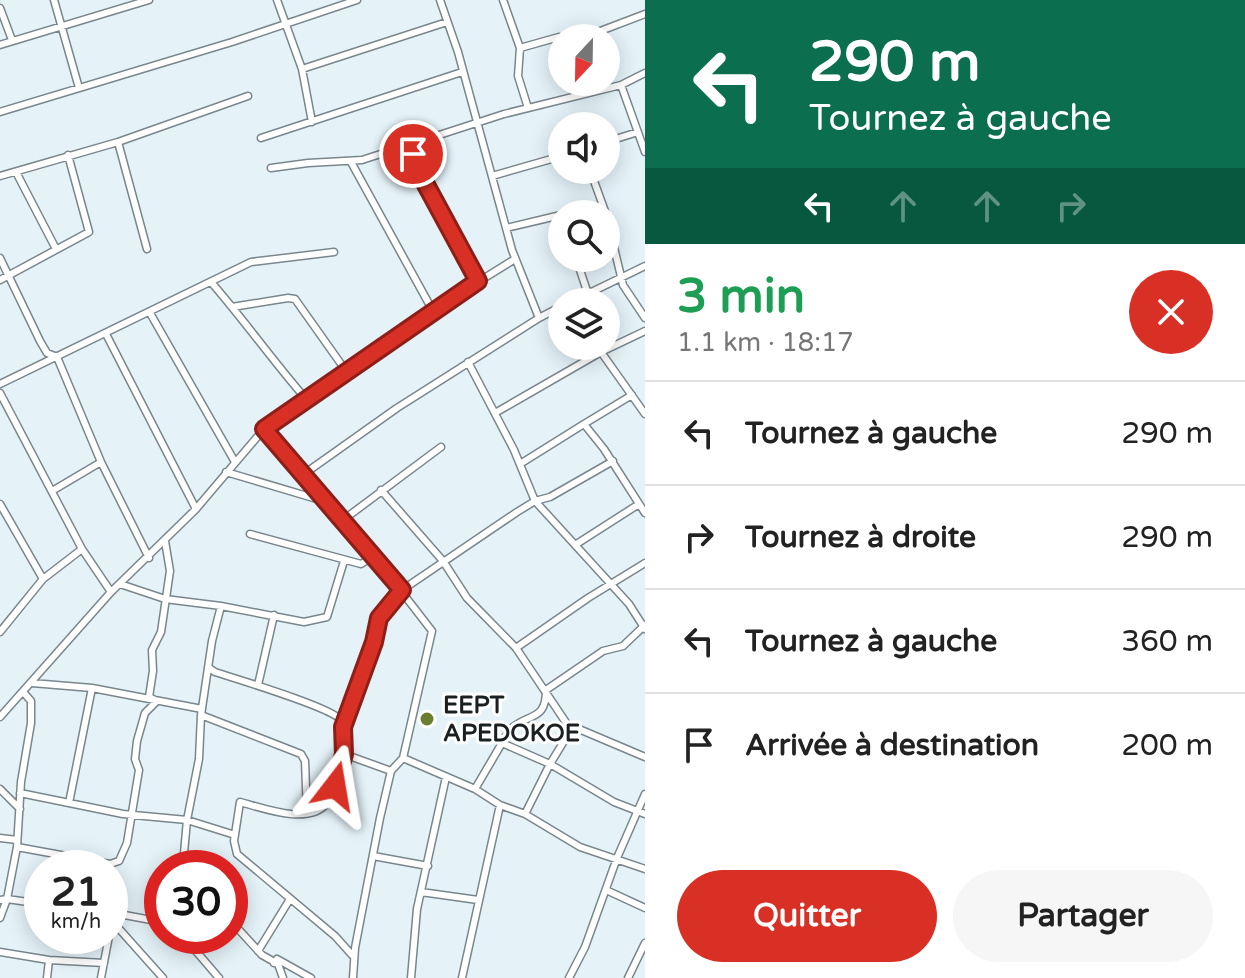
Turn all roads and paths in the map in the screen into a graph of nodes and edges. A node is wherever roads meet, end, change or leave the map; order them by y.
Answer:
1 (54, 0) edge
2 (149, 0) edge
3 (277, 0) edge
4 (357, 0) edge
5 (440, 0) edge
6 (503, 0) edge
7 (0, 8) edge
8 (645, 14) edge
9 (447, 22) junction
10 (619, 24) edge
11 (284, 25) junction
12 (63, 27) junction
13 (12, 40) junction
14 (548, 40) edge
15 (0, 45) edge
16 (520, 48) junction
17 (302, 69) junction
18 (462, 72) junction
19 (645, 73) edge
20 (621, 85) junction
21 (79, 88) junction
22 (248, 96) dead end
23 (528, 108) junction
24 (0, 112) edge
25 (312, 122) junction
26 (477, 124) junction
27 (638, 132) junction
28 (261, 138) dead end
29 (620, 138) edge
30 (118, 142) junction
31 (409, 146) junction
32 (645, 152) edge
33 (68, 155) junction
34 (548, 160) edge
35 (351, 162) junction
36 (271, 168) dead end
37 (16, 172) junction
38 (0, 176) edge
39 (492, 176) junction
40 (548, 218) edge
41 (506, 228) junction
42 (56, 249) junction
43 (147, 249) dead end
44 (334, 252) dead end
45 (0, 258) edge
46 (515, 259) junction
47 (645, 266) edge
48 (620, 269) edge
49 (10, 276) junction
50 (622, 277) junction
51 (0, 280) edge
52 (478, 281) junction
53 (211, 282) junction
54 (600, 288) edge
55 (232, 307) junction
56 (150, 313) junction
57 (434, 313) junction
58 (548, 313) edge
59 (539, 318) junction
60 (645, 318) edge
61 (645, 331) edge
62 (106, 334) junction
63 (620, 343) edge
64 (57, 357) junction
65 (587, 360) edge
66 (607, 360) edge
67 (468, 362) junction
68 (346, 371) junction
69 (0, 384) edge
70 (0, 393) edge
71 (632, 395) junction
72 (306, 399) junction
73 (495, 413) junction
74 (645, 414) edge
75 (584, 424) junction
76 (264, 429) junction
77 (441, 447) dead end
78 (613, 461) junction
79 (101, 462) junction
80 (235, 462) junction
81 (520, 464) junction
82 (226, 472) junction
83 (304, 474) junction
84 (381, 490) junction
85 (52, 491) junction
86 (535, 501) junction
87 (327, 502) junction
88 (0, 504) edge
89 (639, 504) junction
90 (196, 509) junction
91 (645, 513) edge
92 (343, 520) junction
93 (250, 534) dead end
94 (165, 541) junction
95 (575, 545) junction
96 (82, 549) junction
97 (374, 556) junction
98 (149, 558) junction
99 (344, 561) junction
100 (443, 561) junction
101 (645, 563) edge
102 (43, 579) junction
103 (120, 584) junction
104 (612, 584) junction
105 (402, 590) junction
106 (111, 592) junction
107 (165, 599) junction
108 (221, 606) junction
109 (274, 615) junction
110 (644, 627) edge
111 (1, 628) edge
112 (516, 648) junction
113 (209, 668) junction
114 (32, 683) junction
115 (258, 685) junction
116 (92, 688) junction
117 (546, 690) junction
118 (24, 693) junction
119 (157, 701) junction
120 (202, 712) junction
121 (0, 717) edge
122 (343, 727) junction
123 (572, 728) junction
124 (502, 743) junction
125 (344, 754) junction
126 (645, 757) edge
127 (403, 758) junction
128 (550, 764) junction
129 (391, 771) junction
130 (446, 777) junction
131 (0, 789) edge
132 (475, 789) junction
133 (20, 793) junction
134 (645, 794) edge
135 (69, 803) junction
136 (500, 805) junction
137 (20, 809) junction
138 (642, 812) edge
139 (307, 813) junction
140 (525, 814) junction
141 (132, 815) junction
142 (187, 820) junction
143 (235, 835) junction
144 (0, 838) edge
145 (17, 844) junction
146 (184, 850) edge
147 (373, 856) junction
148 (617, 858) junction
149 (428, 866) junction
150 (645, 869) edge
151 (606, 890) junction
152 (421, 892) junction
153 (4, 899) edge
154 (290, 899) junction
155 (478, 900) junction
156 (24, 902) edge
157 (645, 908) edge
158 (0, 918) edge
159 (128, 937) edge
160 (248, 940) edge
161 (644, 948) edge
162 (258, 951) junction
163 (0, 952) edge
164 (106, 954) edge
165 (198, 954) edge
166 (354, 958) junction
167 (49, 960) junction
168 (104, 963) junction
169 (278, 964) junction
170 (464, 976) edge
171 (47, 978) edge
172 (101, 978) edge
173 (163, 978) edge
174 (219, 978) edge
175 (283, 978) edge
176 (311, 978) edge
177 (353, 978) edge
178 (411, 978) edge
179 (569, 978) edge
180 (628, 978) edge

1 - 12 street
2 - 12 street
3 - 11 street
4 - 11 street
5 - 9 street
6 - 16 street
7 - 13 street
8 - 10 street
9 - 17 street
9 - 18 street
11 - 17 street
11 - 21 street
12 - 13 street
12 - 21 street
13 - 15 street
14 - 16 street
16 - 23 street
17 - 25 street
18 - 25 street
18 - 26 street
19 - 20 street
20 - 23 street
20 - 27 street
21 - 24 street
22 - 30 street
23 - 26 street
25 - 28 street
26 - 31 street
26 - 39 street
27 - 29 street
27 - 32 street
30 - 33 street
30 - 43 street
31 - 35 street
31 - 52 street
33 - 37 street
33 - 42 street
34 - 39 street
35 - 36 street
35 - 57 street
37 - 38 street
37 - 42 street
39 - 41 street
40 - 41 street
41 - 46 street
42 - 49 street
44 - 53 street
45 - 49 street
46 - 52 street
46 - 59 street
47 - 50 street
48 - 50 street
49 - 51 street
49 - 64 street
50 - 54 street
50 - 60 street
52 - 57 street
53 - 55 street
53 - 56 street
55 - 68 street
55 - 72 street
56 - 62 street
56 - 80 street
57 - 68 street
58 - 59 street
59 - 67 street
61 - 63 street
62 - 64 street
62 - 90 street
64 - 69 street
64 - 79 street
65 - 73 street
66 - 71 street
67 - 73 street
67 - 83 street
68 - 72 street
70 - 85 street
71 - 74 street
71 - 75 street
72 - 76 street
73 - 81 street
75 - 78 street
75 - 81 street
76 - 80 street
76 - 83 street
77 - 84 street
78 - 86 street
78 - 89 street
79 - 85 street
79 - 98 street
80 - 82 street
81 - 86 street
82 - 87 street
82 - 90 street
83 - 87 street
84 - 92 street
84 - 100 street
85 - 96 street
86 - 95 street
86 - 100 street
87 - 92 street
88 - 102 street
89 - 91 street
89 - 95 street
90 - 94 street
92 - 97 street
93 - 99 street
94 - 98 street
94 - 107 street
95 - 104 street
96 - 102 street
96 - 106 street
97 - 99 street
97 - 105 street
98 - 103 street
99 - 109 street
100 - 105 street
100 - 112 street
101 - 104 street
102 - 111 street
103 - 106 street
103 - 107 street
104 - 110 street
104 - 112 street
105 - 122 street
105 - 127 street
106 - 114 street
107 - 108 street
107 - 119 street
108 - 109 street
108 - 113 street
109 - 115 street
110 - 117 street
112 - 117 street
113 - 115 street
113 - 120 street
114 - 116 street
114 - 118 street
115 - 122 street
116 - 119 street
116 - 135 street
117 - 123 street
117 - 124 street
118 - 121 street
118 - 133 street
119 - 120 street
119 - 141 street
120 - 139 street
120 - 142 street
122 - 125 street
123 - 126 street
123 - 128 street
124 - 128 street
124 - 132 street
125 - 129 street
125 - 139 street
127 - 129 street
127 - 130 street
128 - 138 street
128 - 140 street
129 - 147 street
130 - 132 street
130 - 149 street
131 - 137 street
132 - 136 street
133 - 135 street
133 - 137 street
134 - 138 street
135 - 141 street
136 - 140 street
136 - 155 street
137 - 145 street
138 - 148 street
139 - 143 street
140 - 148 street
141 - 142 street
141 - 145 street
142 - 143 street
142 - 146 street
143 - 154 street
144 - 145 street
145 - 153 street
147 - 149 street
147 - 166 street
148 - 150 street
148 - 151 street
149 - 152 street
151 - 157 street
151 - 179 street
152 - 155 street
152 - 178 street
153 - 156 street
153 - 158 street
154 - 162 street
154 - 166 street
155 - 170 street
159 - 173 street
160 - 162 street
161 - 180 street
162 - 169 street
163 - 167 street
164 - 168 street
165 - 174 street
166 - 177 street
167 - 168 street
167 - 171 street
168 - 172 street
169 - 175 street
169 - 176 street

